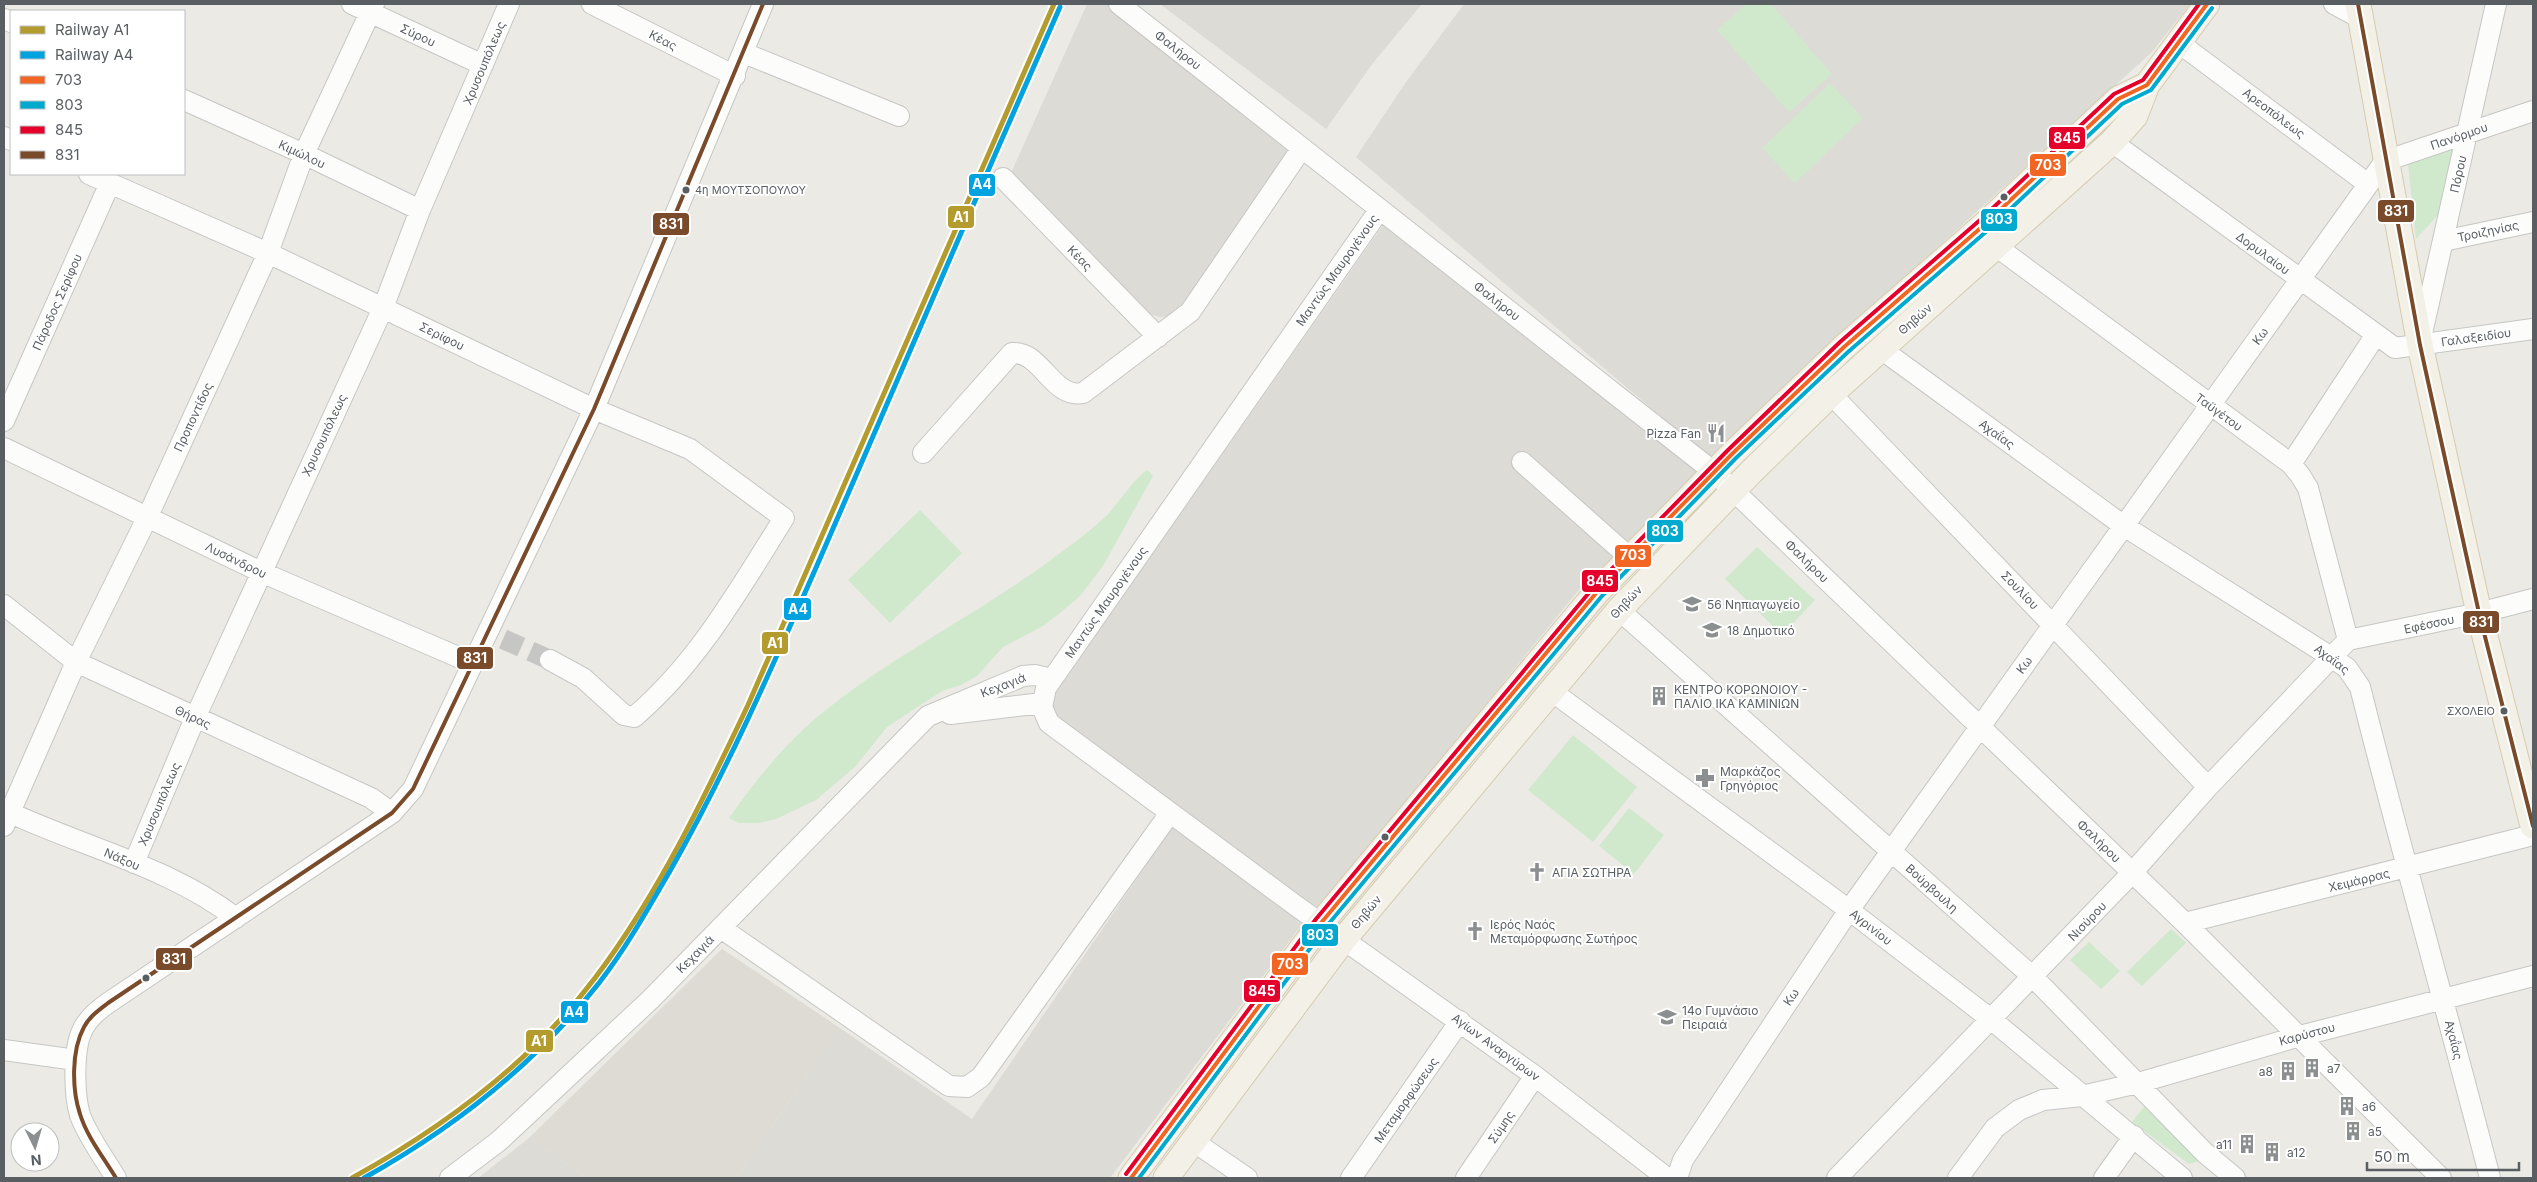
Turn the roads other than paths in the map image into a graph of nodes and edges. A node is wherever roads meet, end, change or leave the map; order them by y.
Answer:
1 (352, 4) edge
2 (509, 4) edge
3 (592, 4) edge
4 (763, 4) edge
5 (1119, 4) edge
6 (2207, 4) edge
7 (2334, 4) edge
8 (2496, 4) edge
9 (372, 8) edge
10 (2359, 11) edge
11 (2179, 43) junction
12 (744, 53) junction
13 (483, 65) junction
14 (735, 76) junction
15 (2146, 85) junction
16 (185, 100) edge
17 (2533, 111) edge
18 (898, 116) dead end
19 (2467, 133) junction
20 (2112, 142) junction
21 (1302, 148) junction
22 (304, 154) junction
23 (2385, 161) junction
24 (91, 175) edge
25 (1003, 178) dead end
26 (110, 183) junction
27 (2368, 184) junction
28 (1380, 209) junction
29 (420, 210) junction
30 (2533, 222) edge
31 (2443, 241) junction
32 (1997, 247) junction
33 (268, 254) junction
34 (2300, 280) junction
35 (383, 308) junction
36 (2533, 329) edge
37 (1158, 336) junction
38 (2375, 336) junction
39 (2420, 345) junction
40 (1881, 349) junction
41 (1831, 394) junction
42 (2210, 406) junction
43 (594, 409) junction
44 (4, 421) edge
45 (4, 448) edge
46 (923, 452) dead end
47 (1522, 462) dead end
48 (2291, 464) junction
49 (1714, 472) junction
50 (1734, 490) junction
51 (148, 516) junction
52 (2124, 526) junction
53 (1630, 558) junction
54 (261, 572) junction
55 (2533, 599) edge
56 (4, 605) edge
57 (1619, 610) junction
58 (2479, 613) junction
59 (2053, 625) junction
60 (2348, 640) junction
61 (2331, 657) junction
62 (550, 660) tunnel mouth
63 (76, 662) junction
64 (472, 664) junction
65 (1052, 679) junction
66 (1550, 690) junction
67 (1042, 703) junction
68 (928, 716) junction
69 (195, 718) junction
70 (1979, 728) junction
71 (2208, 787) junction
72 (392, 813) junction
73 (1170, 813) junction
74 (6, 816) edge
75 (2533, 826) edge
76 (2533, 835) edge
77 (1891, 852) junction
78 (134, 864) junction
79 (2406, 869) junction
80 (2132, 873) junction
81 (1849, 910) junction
82 (236, 918) junction
83 (1320, 923) junction
84 (2185, 923) junction
85 (721, 928) junction
86 (1344, 939) junction
87 (2533, 976) edge
88 (2033, 977) junction
89 (2444, 999) junction
90 (1992, 1020) junction
91 (1460, 1021) junction
92 (2300, 1036) junction
93 (4, 1050) edge
94 (76, 1060) junction
95 (1535, 1076) junction
96 (2138, 1082) junction
97 (2082, 1096) junction
98 (2134, 1136) junction
99 (1193, 1141) junction
100 (2226, 1176) edge
101 (116, 1178) edge
102 (450, 1178) edge
103 (1131, 1178) edge
104 (1166, 1178) edge
105 (1247, 1178) edge
106 (1351, 1178) edge
107 (1466, 1178) edge
108 (1667, 1178) edge
109 (1677, 1178) edge
110 (1837, 1178) edge
111 (1958, 1178) edge
112 (2104, 1178) edge
113 (2182, 1178) edge
114 (2441, 1178) edge
115 (2490, 1178) edge

1 - 9 street, Σύρου
2 - 13 street, Χρυσουπόλεως
3 - 14 street, Κέας
4 - 12 street
5 - 21 street, Φαλήρου
6 - 11 main road, Θηβών
7 - 10 street
8 - 19 street, Πόρου
9 - 13 street, Σύρου
9 - 22 street, Προποντίδος
10 - 23 main road
11 - 15 main road, Θηβών
11 - 27 street, Αρεοπόλεως
12 - 14 street
12 - 18 street
13 - 29 street, Χρυσουπόλεως
14 - 43 street
15 - 20 main road, Θηβών
15 - 49 main road, Θηβών
16 - 22 street, Κιμώλου
17 - 19 street, Πανόρμου
19 - 23 street, Πανόρμου
19 - 31 street, Πόρου
20 - 32 main road, Θηβών
20 - 34 street, Δορυλαίου
21 - 28 street, Φαλήρου
21 - 37 street
22 - 29 street, Κιμώλου
22 - 33 street, Προποντίδος
23 - 27 street, Κω
23 - 39 main road
24 - 26 street, Σερίφου
25 - 37 street, Κέας
26 - 33 street, Σερίφου
26 - 44 street, Πάροδος Σερίφου
27 - 34 street, Κω
28 - 49 street, Φαλήρου
28 - 65 street, Μαντώς Μαυρογένους
29 - 35 street, Χρυσουπόλεως
30 - 31 street, Τροιζηνίας
31 - 39 street, Πόρου
32 - 40 main road, Θηβών
32 - 42 street, Ταϋγέτου
33 - 35 street, Σερίφου
33 - 51 street, Προποντίδος
34 - 38 street, Δορυλαίου
34 - 42 street, Κω
35 - 43 street, Σερίφου
35 - 54 street, Χρυσουπόλεως
36 - 39 street, Γαλαξειδίου
37 - 46 street
38 - 39 street, Δορυλαίου
38 - 48 street
39 - 58 main road
40 - 41 main road, Θηβών
40 - 52 street, Αχαΐας
41 - 50 main road, Θηβών
41 - 59 street, Σουλίου
42 - 48 street, Ταϋγέτου
42 - 52 street, Κω
43 - 62 street, Σερίφου
43 - 64 street
45 - 51 street, Λυσάνδρου
47 - 53 street
48 - 60 street, Ταϋγέτου
49 - 50 street, Φαλήρου
49 - 53 main road, Θηβών
50 - 57 main road, Θηβών
50 - 70 street, Φαλήρου
51 - 54 street, Λυσάνδρου
51 - 63 street, Προποντίδος
52 - 59 street, Κω
52 - 61 street, Αχαΐας
53 - 83 main road, Θηβών
54 - 64 street, Λυσάνδρου
54 - 69 street, Χρυσουπόλεως
55 - 58 street, Εφέσσου
56 - 63 street, Θήρας
57 - 66 main road, Θηβών
57 - 77 street, Βούρβουλη
58 - 60 street, Εφέσσου
58 - 75 main road
59 - 70 street, Κω
59 - 71 street, Σουλίου
60 - 61 street
61 - 71 street, Νισύρου
61 - 79 street, Αχαΐας
63 - 69 street, Θήρας
63 - 74 street, Προποντίδος
64 - 72 street
65 - 67 street, Μαντώς Μαυρογένους
65 - 68 street, Κεχαγιά
66 - 81 street, Αγρινίου
66 - 86 main road, Θηβών
67 - 68 street, Κεχαγιά
67 - 73 street
68 - 85 street, Κεχαγιά
69 - 72 street, Θήρας
69 - 78 street, Χρυσουπόλεως
70 - 77 street, Κω
70 - 80 street, Φαλήρου
71 - 80 street, Νισύρου
72 - 82 street
73 - 83 street
73 - 85 street
74 - 78 street, Νάξου
76 - 79 street, Χειμάρρας
77 - 81 street, Κω
77 - 88 street, Βούρβουλη
78 - 82 street, Νάξου
79 - 84 street, Χειμάρρας
79 - 89 street, Αχαΐας
80 - 84 street, Φαλήρου
80 - 88 street, Νισύρου
81 - 90 street, Αγρινίου
81 - 109 street, Κω
82 - 94 street
83 - 86 street, Αγίων Αναργύρων
83 - 103 main road, Θηβών
84 - 92 street, Φαλήρου
85 - 102 street, Κεχαγιά
86 - 91 street, Αγίων Αναργύρων
86 - 99 main road, Θηβών
87 - 89 street, Καρύστου
88 - 90 street, Νισύρου
88 - 96 street, Βούρβουλη
89 - 92 street, Καρύστου
89 - 115 street, Αχαΐας
90 - 97 street, Αγρινίου
90 - 110 street, Νισύρου
91 - 95 street, Αγίων Αναργύρων
91 - 106 street, Μεταμορφώσεως
92 - 96 street, Καρύστου
92 - 114 street, Φαλήρου
93 - 94 street
94 - 101 street
95 - 107 street, Σύμης
95 - 108 street, Αγίων Αναργύρων
96 - 97 street, Καρύστου
96 - 100 street, Βούρβουλη
97 - 98 street, Αγρινίου
97 - 111 street, Καρύστου
98 - 112 street
98 - 113 street, Αγρινίου
99 - 104 main road, Θηβών
99 - 105 street

